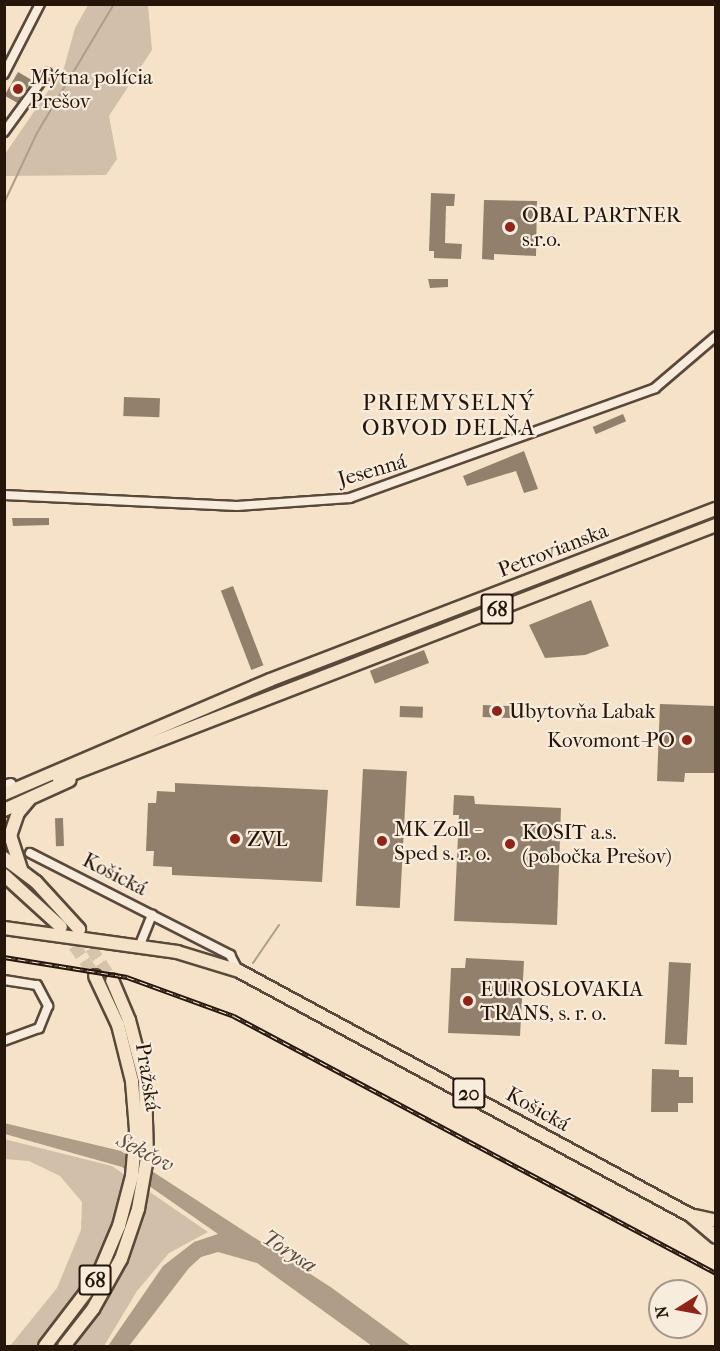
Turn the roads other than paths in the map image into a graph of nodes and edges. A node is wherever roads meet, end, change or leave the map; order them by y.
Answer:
1 (40, 4) edge
2 (47, 73) dead end
3 (4, 74) edge
4 (4, 132) edge
5 (716, 336) edge
6 (4, 495) edge
7 (716, 509) edge
8 (716, 525) edge
9 (270, 680) junction
10 (45, 783) junction
11 (6, 788) edge
12 (4, 802) edge
13 (4, 810) edge
14 (30, 853) dead end
15 (4, 858) edge
16 (21, 869) junction
17 (4, 875) edge
18 (152, 915) junction
19 (61, 927) tunnel mouth
20 (4, 928) edge
21 (78, 928) tunnel mouth
22 (138, 948) junction
23 (239, 971) junction
24 (95, 976) tunnel mouth
25 (4, 980) edge
26 (112, 980) tunnel mouth
27 (4, 1041) edge
28 (690, 1215) junction
29 (716, 1221) edge
30 (716, 1237) edge
31 (45, 1347) edge
32 (64, 1347) edge

1 - 3 street
2 - 4 street
5 - 6 street, Jesenná
7 - 9 main road, Petrovianska / 68
8 - 10 main road, Petrovianska / 68
9 - 10 main road
9 - 11 main road, 68
10 - 11 main road
10 - 12 main road
10 - 13 main road
10 - 16 main road
14 - 18 street, Košická
15 - 16 main road
16 - 21 main road
17 - 19 main road
18 - 22 street
18 - 23 street, Košická
20 - 22 main road, Košická / 20
22 - 23 main road, Košická / 20
23 - 28 main road, Košická / 20
24 - 31 main road, Pražská / 68
25 - 27 street
26 - 32 main road, Pražská / 68
28 - 29 main road, Košická / 20
28 - 30 main road, Košická / 20

